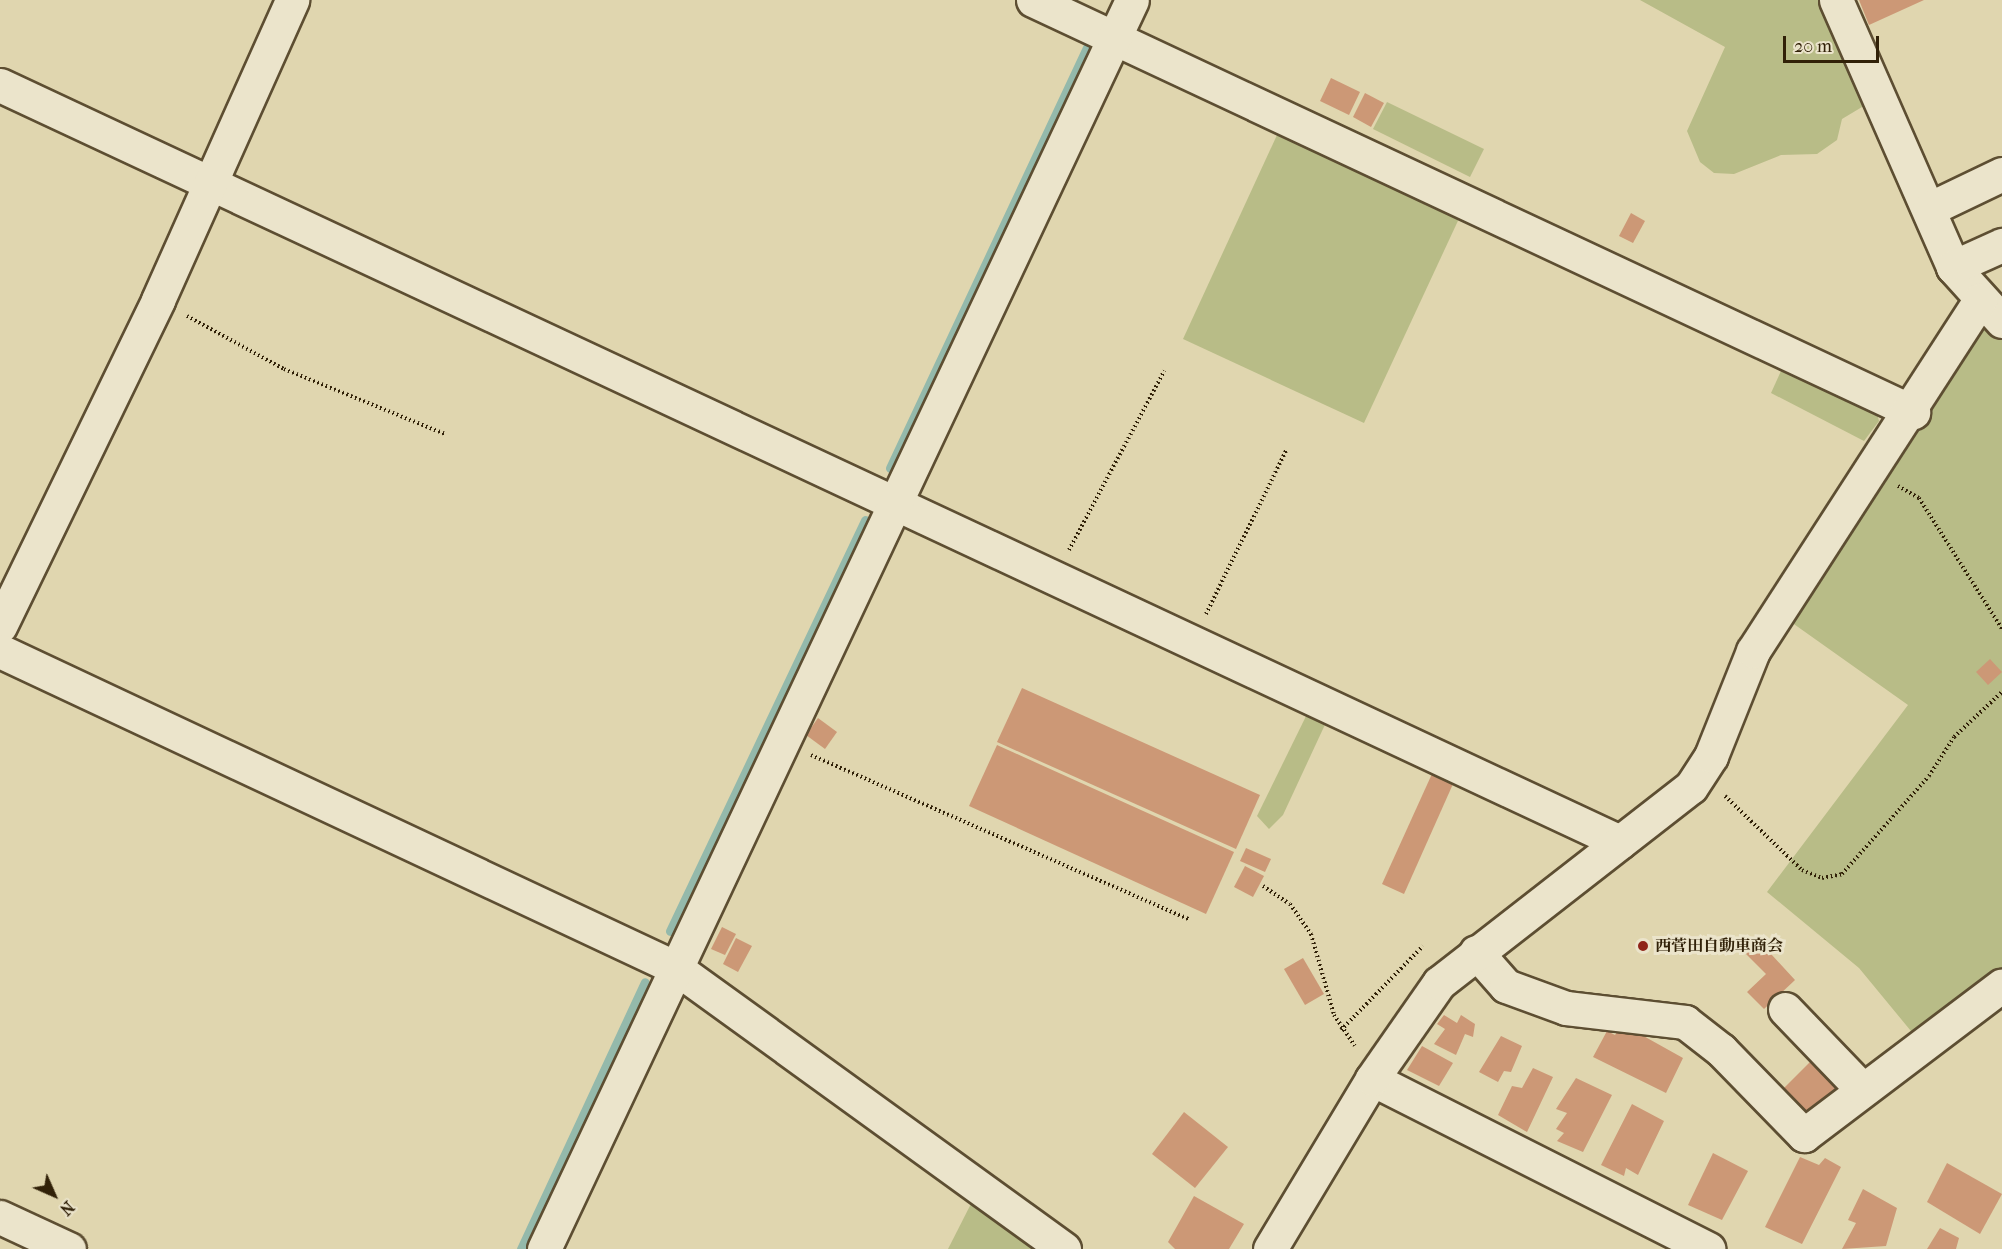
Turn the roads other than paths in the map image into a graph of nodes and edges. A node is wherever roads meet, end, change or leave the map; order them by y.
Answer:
1 (292, 0) edge
2 (1033, 0) edge
3 (1132, 0) edge
4 (1836, 0) edge
5 (1115, 38) junction
6 (0, 85) edge
7 (2002, 174) edge
8 (210, 180) junction
9 (1929, 209) junction
10 (2002, 245) edge
11 (1953, 267) junction
12 (1991, 311) edge
13 (1912, 412) junction
14 (895, 503) junction
15 (0, 626) edge
16 (0, 651) edge
17 (1620, 842) junction
18 (1476, 952) junction
19 (676, 968) junction
20 (2002, 985) edge
21 (1785, 1009) dead end
22 (1372, 1079) junction
23 (1862, 1089) junction
24 (0, 1217) edge
25 (69, 1249) edge
26 (544, 1249) edge
27 (1064, 1249) edge
28 (1270, 1249) edge
29 (1709, 1249) edge

1 - 8 street
2 - 5 street
3 - 5 street
4 - 9 street
5 - 13 street
5 - 14 street
6 - 8 street
7 - 9 street
8 - 14 street
8 - 15 street
9 - 11 street
10 - 11 street
11 - 12 street
12 - 13 street
13 - 17 street
14 - 17 street
14 - 19 street
16 - 19 street
17 - 18 street
18 - 22 street
18 - 23 street
19 - 26 street
19 - 27 street
20 - 23 street
21 - 23 street
22 - 28 street
22 - 29 street
24 - 25 street

